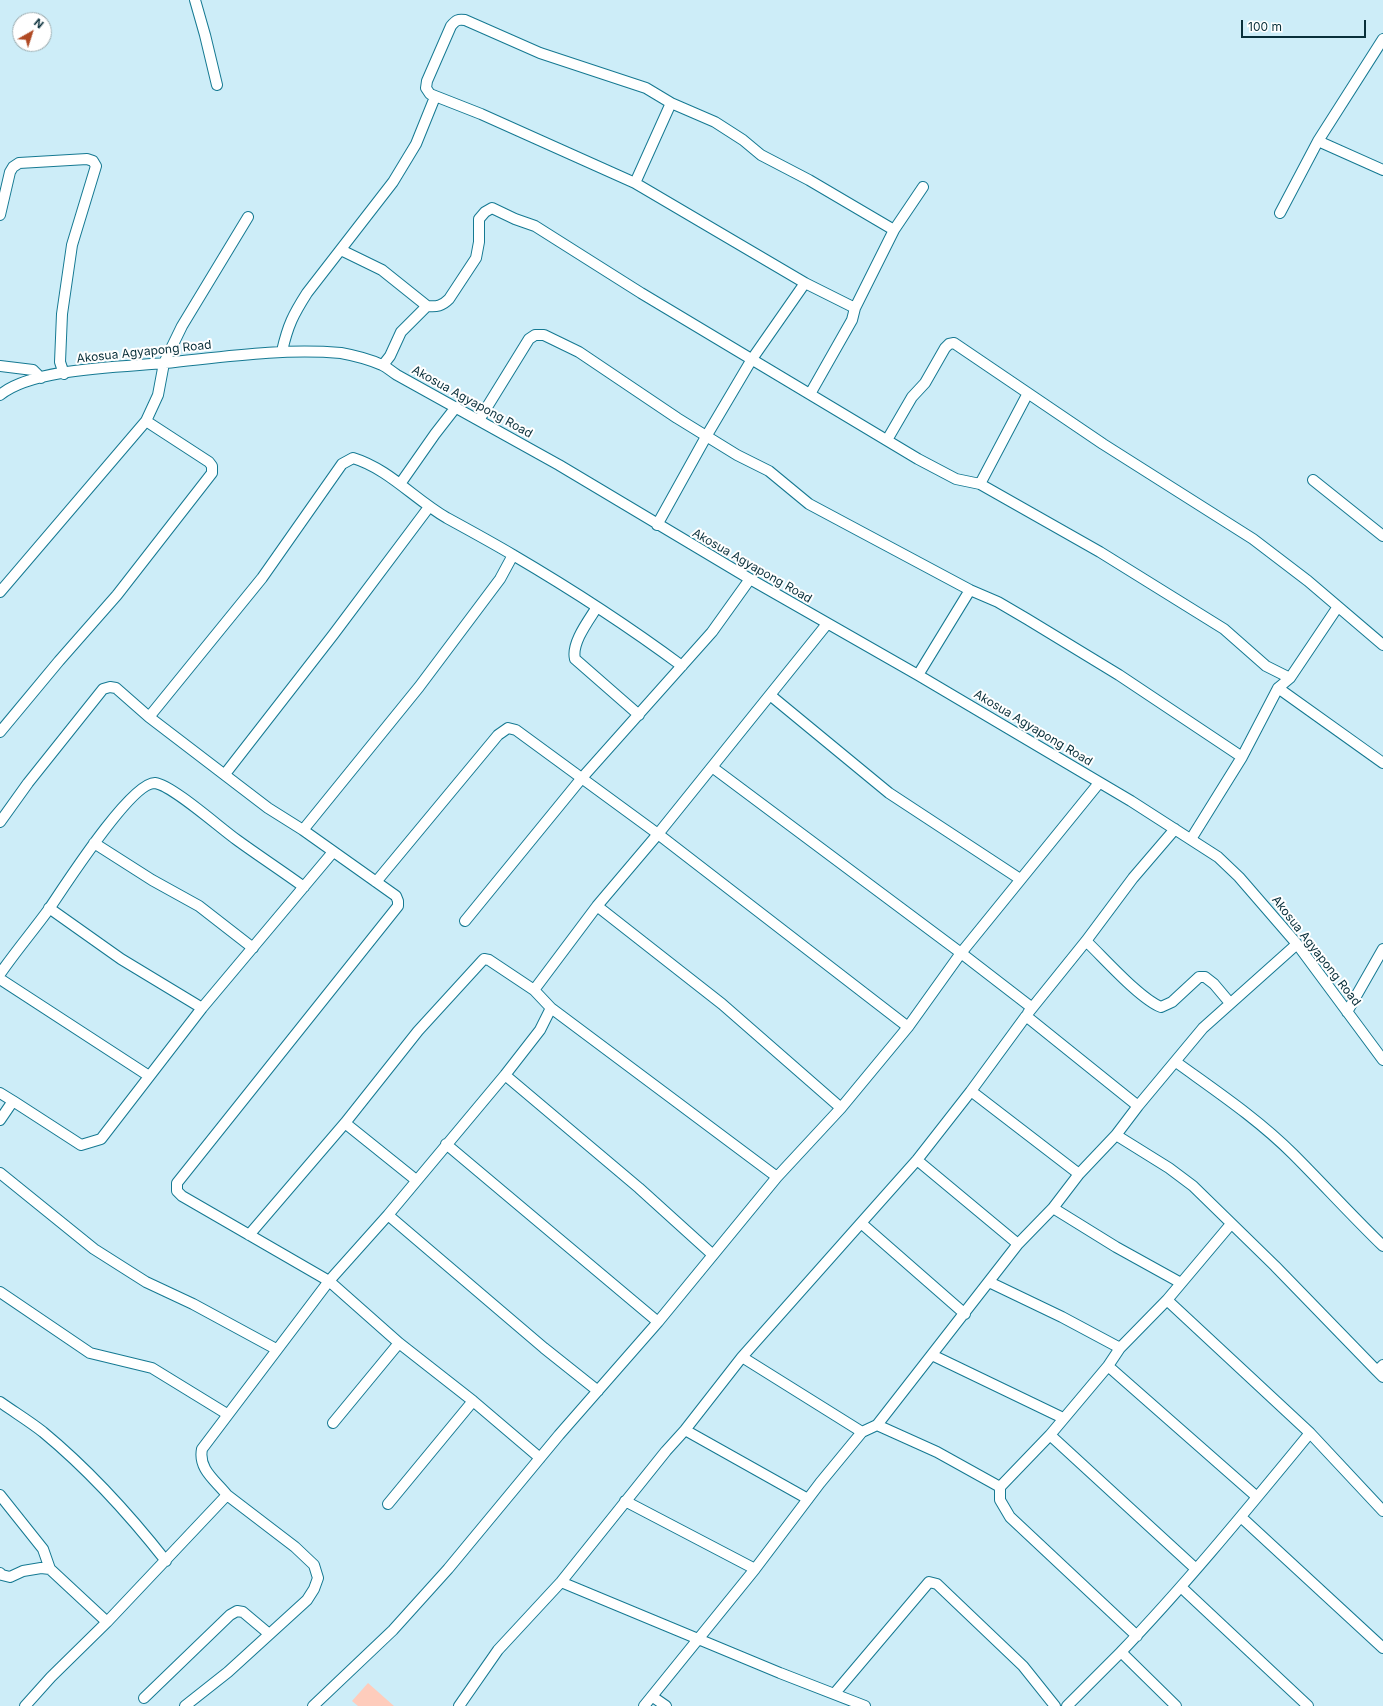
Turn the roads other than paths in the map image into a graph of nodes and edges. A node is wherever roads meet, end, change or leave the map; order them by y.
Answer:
1 (195, 0) edge
2 (1383, 39) edge
3 (217, 85) dead end
4 (434, 97) junction
5 (671, 103) junction
6 (1318, 141) junction
7 (1383, 170) edge
8 (635, 183) junction
9 (923, 187) dead end
10 (1280, 213) dead end
11 (0, 215) edge
12 (248, 217) dead end
13 (894, 230) junction
14 (341, 250) junction
15 (805, 283) junction
16 (427, 306) junction
17 (855, 308) junction
18 (282, 351) junction
19 (752, 359) junction
20 (164, 363) junction
21 (383, 365) junction
22 (0, 366) edge
23 (64, 374) junction
24 (41, 378) junction
25 (1028, 393) junction
26 (810, 394) junction
27 (0, 395) edge
28 (456, 407) junction
29 (478, 420) junction
30 (146, 421) junction
31 (707, 435) junction
32 (887, 440) junction
33 (1313, 480) dead end
34 (400, 484) junction
35 (980, 484) junction
36 (429, 506) junction
37 (657, 525) junction
38 (1383, 536) edge
39 (513, 555) junction
40 (750, 579) junction
41 (970, 590) junction
42 (0, 592) edge
43 (597, 607) junction
44 (1337, 608) junction
45 (827, 624) junction
46 (1383, 645) edge
47 (682, 666) junction
48 (918, 675) junction
49 (1290, 678) junction
50 (1278, 688) junction
51 (770, 695) junction
52 (639, 715) junction
53 (149, 717) junction
54 (0, 732) edge
55 (1242, 757) junction
56 (1383, 763) edge
57 (712, 767) junction
58 (225, 774) junction
59 (581, 779) junction
60 (1099, 783) junction
61 (0, 822) edge
62 (1175, 829) junction
63 (302, 830) junction
64 (658, 834) junction
65 (1191, 839) junction
66 (94, 843) junction
67 (333, 852) junction
68 (1020, 879) junction
69 (376, 882) junction
70 (304, 887) junction
71 (597, 906) junction
72 (49, 908) junction
73 (465, 921) dead end
74 (1086, 941) junction
75 (1297, 944) junction
76 (253, 948) junction
77 (1383, 949) edge
78 (961, 953) junction
79 (0, 974) edge
80 (0, 979) edge
81 (534, 990) junction
82 (1230, 1003) junction
83 (1031, 1007) junction
84 (202, 1008) junction
85 (551, 1008) junction
86 (1347, 1012) junction
87 (1026, 1016) junction
88 (908, 1027) junction
89 (1383, 1060) edge
90 (1176, 1062) junction
91 (505, 1075) junction
92 (149, 1076) junction
93 (971, 1091) junction
94 (0, 1093) edge
95 (13, 1101) junction
96 (1138, 1106) junction
97 (841, 1108) junction
98 (0, 1120) edge
99 (345, 1123) junction
100 (1116, 1135) junction
101 (446, 1144) junction
102 (917, 1160) junction
103 (0, 1173) edge
104 (1079, 1174) junction
105 (777, 1177) junction
106 (416, 1180) junction
107 (1053, 1208) junction
108 (388, 1215) junction
109 (861, 1222) junction
110 (1231, 1224) junction
111 (249, 1235) junction
112 (1018, 1244) junction
113 (1383, 1246) edge
114 (713, 1255) junction
115 (329, 1280) junction
116 (989, 1282) junction
117 (1181, 1283) junction
118 (0, 1292) edge
119 (1167, 1300) junction
120 (965, 1314) junction
121 (658, 1322) junction
122 (400, 1343) junction
123 (1120, 1348) junction
124 (276, 1349) junction
125 (932, 1355) junction
126 (742, 1357) junction
127 (1108, 1366) junction
128 (1381, 1371) edge
129 (598, 1391) junction
130 (473, 1401) junction
131 (0, 1402) edge
132 (227, 1414) junction
133 (1063, 1418) junction
134 (332, 1423) dead end
135 (877, 1425) junction
136 (685, 1430) junction
137 (862, 1432) junction
138 (1310, 1433) junction
139 (1050, 1435) junction
140 (540, 1458) junction
141 (1000, 1487) junction
142 (227, 1494) junction
143 (0, 1495) edge
144 (1257, 1497) junction
145 (808, 1499) junction
146 (625, 1501) junction
147 (388, 1504) dead end
148 (1383, 1511) edge
149 (1241, 1517) junction
150 (166, 1561) junction
151 (50, 1569) junction
152 (755, 1569) junction
153 (1196, 1569) junction
154 (0, 1573) edge
155 (561, 1582) junction
156 (1181, 1587) junction
157 (107, 1622) junction
158 (268, 1634) junction
159 (1136, 1636) junction
160 (699, 1639) junction
161 (1383, 1648) edge
162 (1121, 1652) junction
163 (835, 1694) junction
164 (653, 1697) junction
165 (144, 1698) dead end
166 (25, 1706) edge
167 (184, 1706) edge
168 (313, 1706) edge
169 (458, 1706) edge
170 (644, 1706) edge
171 (666, 1706) edge
172 (865, 1706) edge
173 (1055, 1706) edge
174 (1067, 1706) edge
175 (1176, 1706) edge
176 (1308, 1706) edge

1 - 3 street
2 - 6 street
4 - 5 street
4 - 8 street
4 - 14 street
5 - 8 street
5 - 13 street
6 - 7 street
6 - 10 street
8 - 15 street
9 - 13 street
11 - 23 street
12 - 20 street
13 - 17 street
14 - 16 street
14 - 18 street
15 - 17 street
15 - 19 street
16 - 19 street
16 - 21 street
17 - 26 street
18 - 20 street, Akosua Agyapong Road
18 - 21 street, Akosua Agyapong Road
19 - 26 street
19 - 31 street
20 - 23 street, Akosua Agyapong Road
20 - 30 street
21 - 28 street, Akosua Agyapong Road
22 - 24 street
23 - 24 street, Akosua Agyapong Road
24 - 27 street, Akosua Agyapong Road
25 - 32 street
25 - 35 street
25 - 44 street
26 - 32 street
28 - 29 street, Akosua Agyapong Road
28 - 34 street
29 - 31 street
29 - 37 street, Akosua Agyapong Road
30 - 42 street
30 - 54 street
31 - 37 street
31 - 41 street
32 - 35 street
33 - 38 street
34 - 36 street
34 - 53 street
35 - 49 street
36 - 39 street
36 - 58 street
37 - 40 street, Akosua Agyapong Road
39 - 43 street
39 - 63 street
40 - 45 street, Akosua Agyapong Road
40 - 47 street
41 - 48 street
41 - 55 street
43 - 47 street
43 - 52 street
44 - 46 street
44 - 49 street
45 - 48 street, Akosua Agyapong Road
45 - 51 street
47 - 52 street
48 - 60 street, Akosua Agyapong Road
49 - 50 street
50 - 55 street
50 - 56 street
51 - 57 street
51 - 68 street
52 - 59 street
53 - 58 street
53 - 61 street
55 - 65 street
57 - 64 street
57 - 78 street
58 - 63 street
59 - 64 street
59 - 69 street
59 - 73 street
60 - 62 street, Akosua Agyapong Road
60 - 68 street
62 - 65 street, Akosua Agyapong Road
62 - 74 street
63 - 67 street
64 - 71 street
64 - 88 street
65 - 75 street, Akosua Agyapong Road
66 - 70 street
66 - 72 street
66 - 76 street
67 - 69 street
67 - 70 street
68 - 78 street
69 - 111 street
70 - 76 street
71 - 81 street
71 - 97 street
72 - 79 street
72 - 84 street
74 - 82 street
74 - 83 street
75 - 82 street
75 - 86 street, Akosua Agyapong Road
76 - 84 street
77 - 86 street
78 - 83 street
78 - 88 street
80 - 92 street
81 - 85 street
81 - 99 street
82 - 90 street
83 - 87 street
84 - 92 street
85 - 91 street
85 - 105 street
86 - 89 street, Akosua Agyapong Road
87 - 93 street
87 - 96 street
88 - 97 street
90 - 96 street
90 - 113 street
91 - 101 street
91 - 114 street
92 - 95 street
93 - 102 street
93 - 104 street
94 - 95 street
95 - 98 street
96 - 100 street
97 - 105 street
99 - 106 street
99 - 111 street
100 - 104 street
100 - 110 street
101 - 106 street
101 - 121 street
102 - 109 street
102 - 112 street
103 - 124 street
104 - 107 street
105 - 114 street
106 - 108 street
107 - 112 street
107 - 117 street
108 - 115 street
108 - 129 street
109 - 120 street
109 - 126 street
110 - 117 street
110 - 128 street
111 - 115 street
112 - 116 street
114 - 121 street
115 - 122 street
115 - 124 street
116 - 120 street
116 - 123 street
117 - 119 street
118 - 132 street
119 - 123 street
119 - 138 street
120 - 125 street
121 - 129 street
122 - 130 street
122 - 134 street
123 - 127 street
124 - 132 street
125 - 133 street
125 - 135 street
126 - 136 street
126 - 137 street
127 - 133 street
127 - 144 street
129 - 140 street
130 - 140 street
130 - 147 street
131 - 150 street
132 - 142 street
133 - 139 street
135 - 137 street
135 - 141 street
136 - 145 street
136 - 146 street
137 - 145 street
138 - 144 street
138 - 148 street
139 - 141 street
139 - 153 street
140 - 168 street
141 - 159 street
142 - 150 street
142 - 158 street
143 - 151 street
144 - 149 street
145 - 152 street
146 - 152 street
146 - 155 street
149 - 153 street
149 - 161 street
150 - 157 street
151 - 154 street
151 - 157 street
152 - 160 street
153 - 156 street
155 - 160 street
155 - 169 street
156 - 159 street
156 - 176 street
157 - 166 street
158 - 165 street
158 - 167 street
159 - 162 street
160 - 163 street
160 - 164 street
162 - 174 street
162 - 175 street
163 - 172 street
163 - 173 street
164 - 170 street
164 - 171 street

